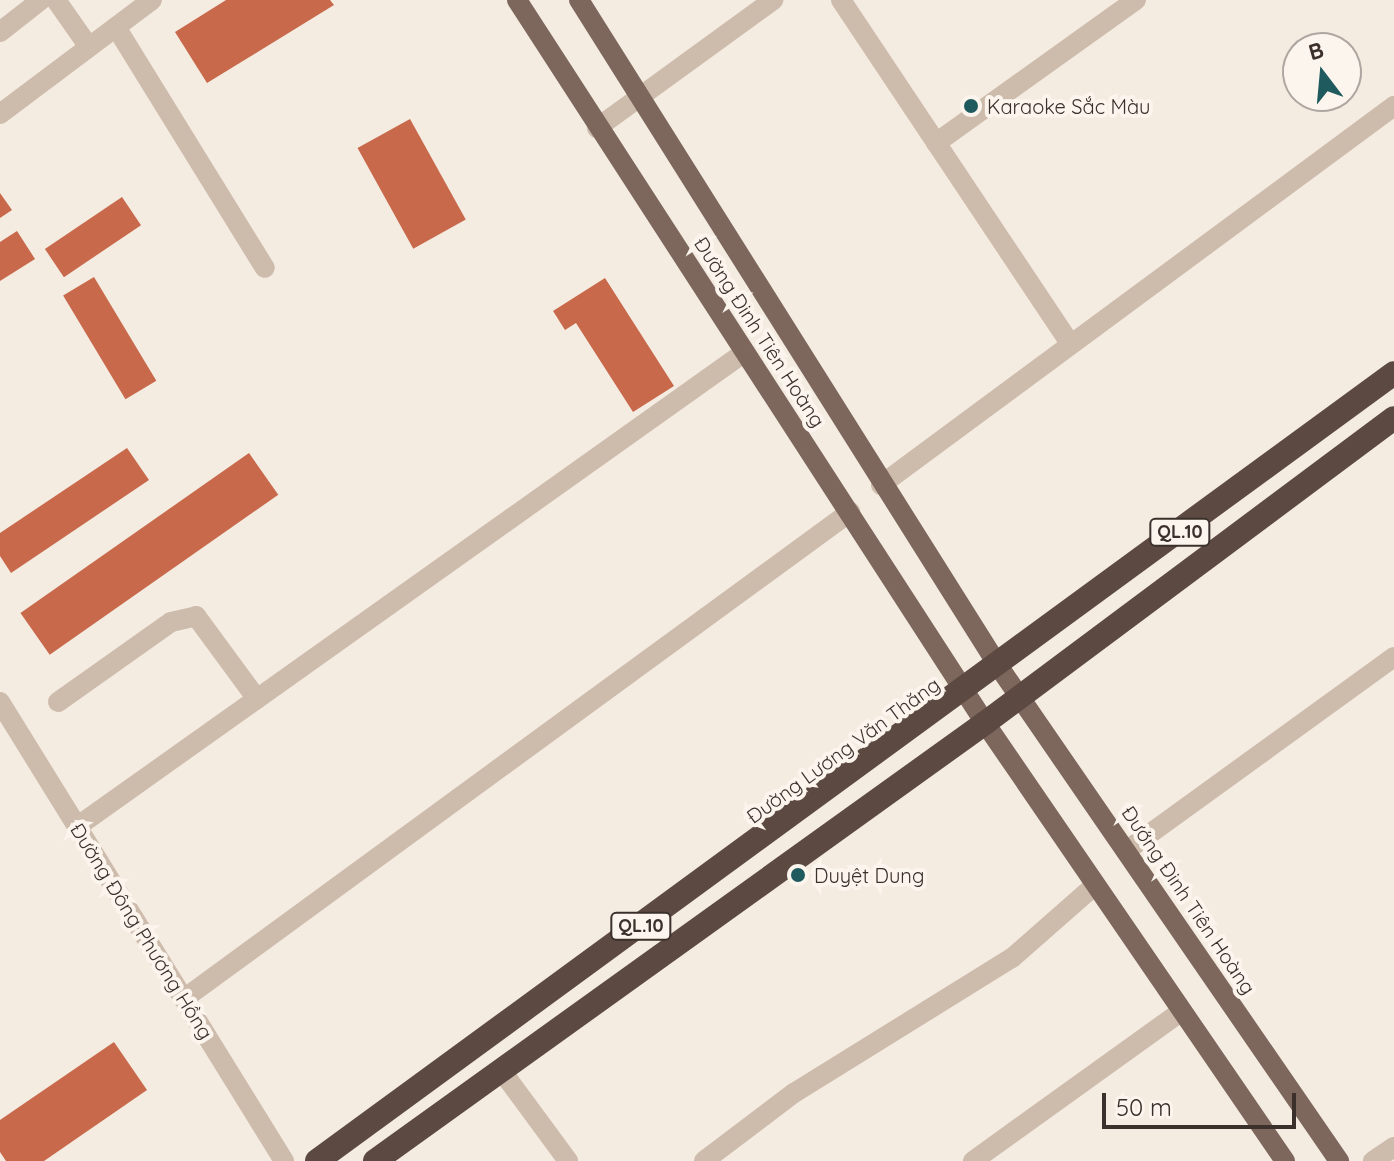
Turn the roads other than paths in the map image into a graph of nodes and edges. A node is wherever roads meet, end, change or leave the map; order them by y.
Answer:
1 (41, 0) edge
2 (56, 0) edge
3 (152, 0) edge
4 (517, 0) edge
5 (579, 0) edge
6 (773, 0) edge
7 (841, 0) edge
8 (1136, 0) edge
9 (116, 27) junction
10 (0, 32) edge
11 (89, 47) junction
12 (640, 100) junction
13 (1394, 106) edge
14 (0, 114) edge
15 (597, 128) junction
16 (936, 143) junction
17 (265, 268) dead end
18 (1070, 343) junction
19 (745, 352) junction
20 (1394, 373) edge
21 (1394, 418) edge
22 (881, 485) junction
23 (850, 512) junction
24 (1394, 657) edge
25 (999, 667) junction
26 (965, 691) junction
27 (1019, 695) junction
28 (257, 699) junction
29 (0, 702) edge
30 (58, 702) dead end
31 (985, 723) junction
32 (78, 826) junction
33 (1126, 851) junction
34 (1095, 885) junction
35 (185, 998) junction
36 (1182, 1011) junction
37 (501, 1070) junction
38 (1394, 1147) edge
39 (1331, 1158) edge
40 (284, 1161) edge
41 (317, 1161) edge
42 (375, 1161) edge
43 (568, 1161) edge
44 (704, 1161) edge
45 (973, 1161) edge
46 (1285, 1161) edge
47 (1373, 1161) edge

1 - 10 street
2 - 11 street
3 - 9 street
4 - 15 main road, Đường Đinh Tiên Hoàng
5 - 12 main road, Đường Đinh Tiên Hoàng
6 - 12 street
7 - 16 street
8 - 16 street
9 - 11 street
9 - 17 street
11 - 14 street
12 - 15 street
12 - 22 main road, Đường Đinh Tiên Hoàng
13 - 18 street
15 - 19 main road, Đường Đinh Tiên Hoàng
16 - 18 street
18 - 22 street
19 - 23 main road, Đường Đinh Tiên Hoàng
19 - 28 street
20 - 25 highway, Đường Lương Văn Thăng / QL.10
21 - 27 highway, QL.10
22 - 25 main road, Đường Đinh Tiên Hoàng
23 - 26 main road, Đường Đinh Tiên Hoàng
23 - 35 street
24 - 33 street
25 - 26 highway, Đường Lương Văn Thăng / QL.10
25 - 27 main road, Đướng Đinh Tiên Hoàng
26 - 31 main road
26 - 41 highway, Đường Lương Văn Thăng / QL.10
27 - 31 highway, QL.10
27 - 33 main road, Đướng Đinh Tiên Hoàng
28 - 30 street
28 - 32 street
29 - 32 street, Đường Đông Phương Hồng
31 - 34 main road
31 - 37 highway, QL.10
32 - 35 street, Đường Đông Phương Hồng
33 - 39 main road, Đướng Đinh Tiên Hoàng
34 - 36 main road
34 - 44 street
35 - 40 street, Đường Đông Phương Hồng
36 - 45 street
36 - 46 main road
37 - 42 highway, QL.10
37 - 43 street
38 - 47 street

